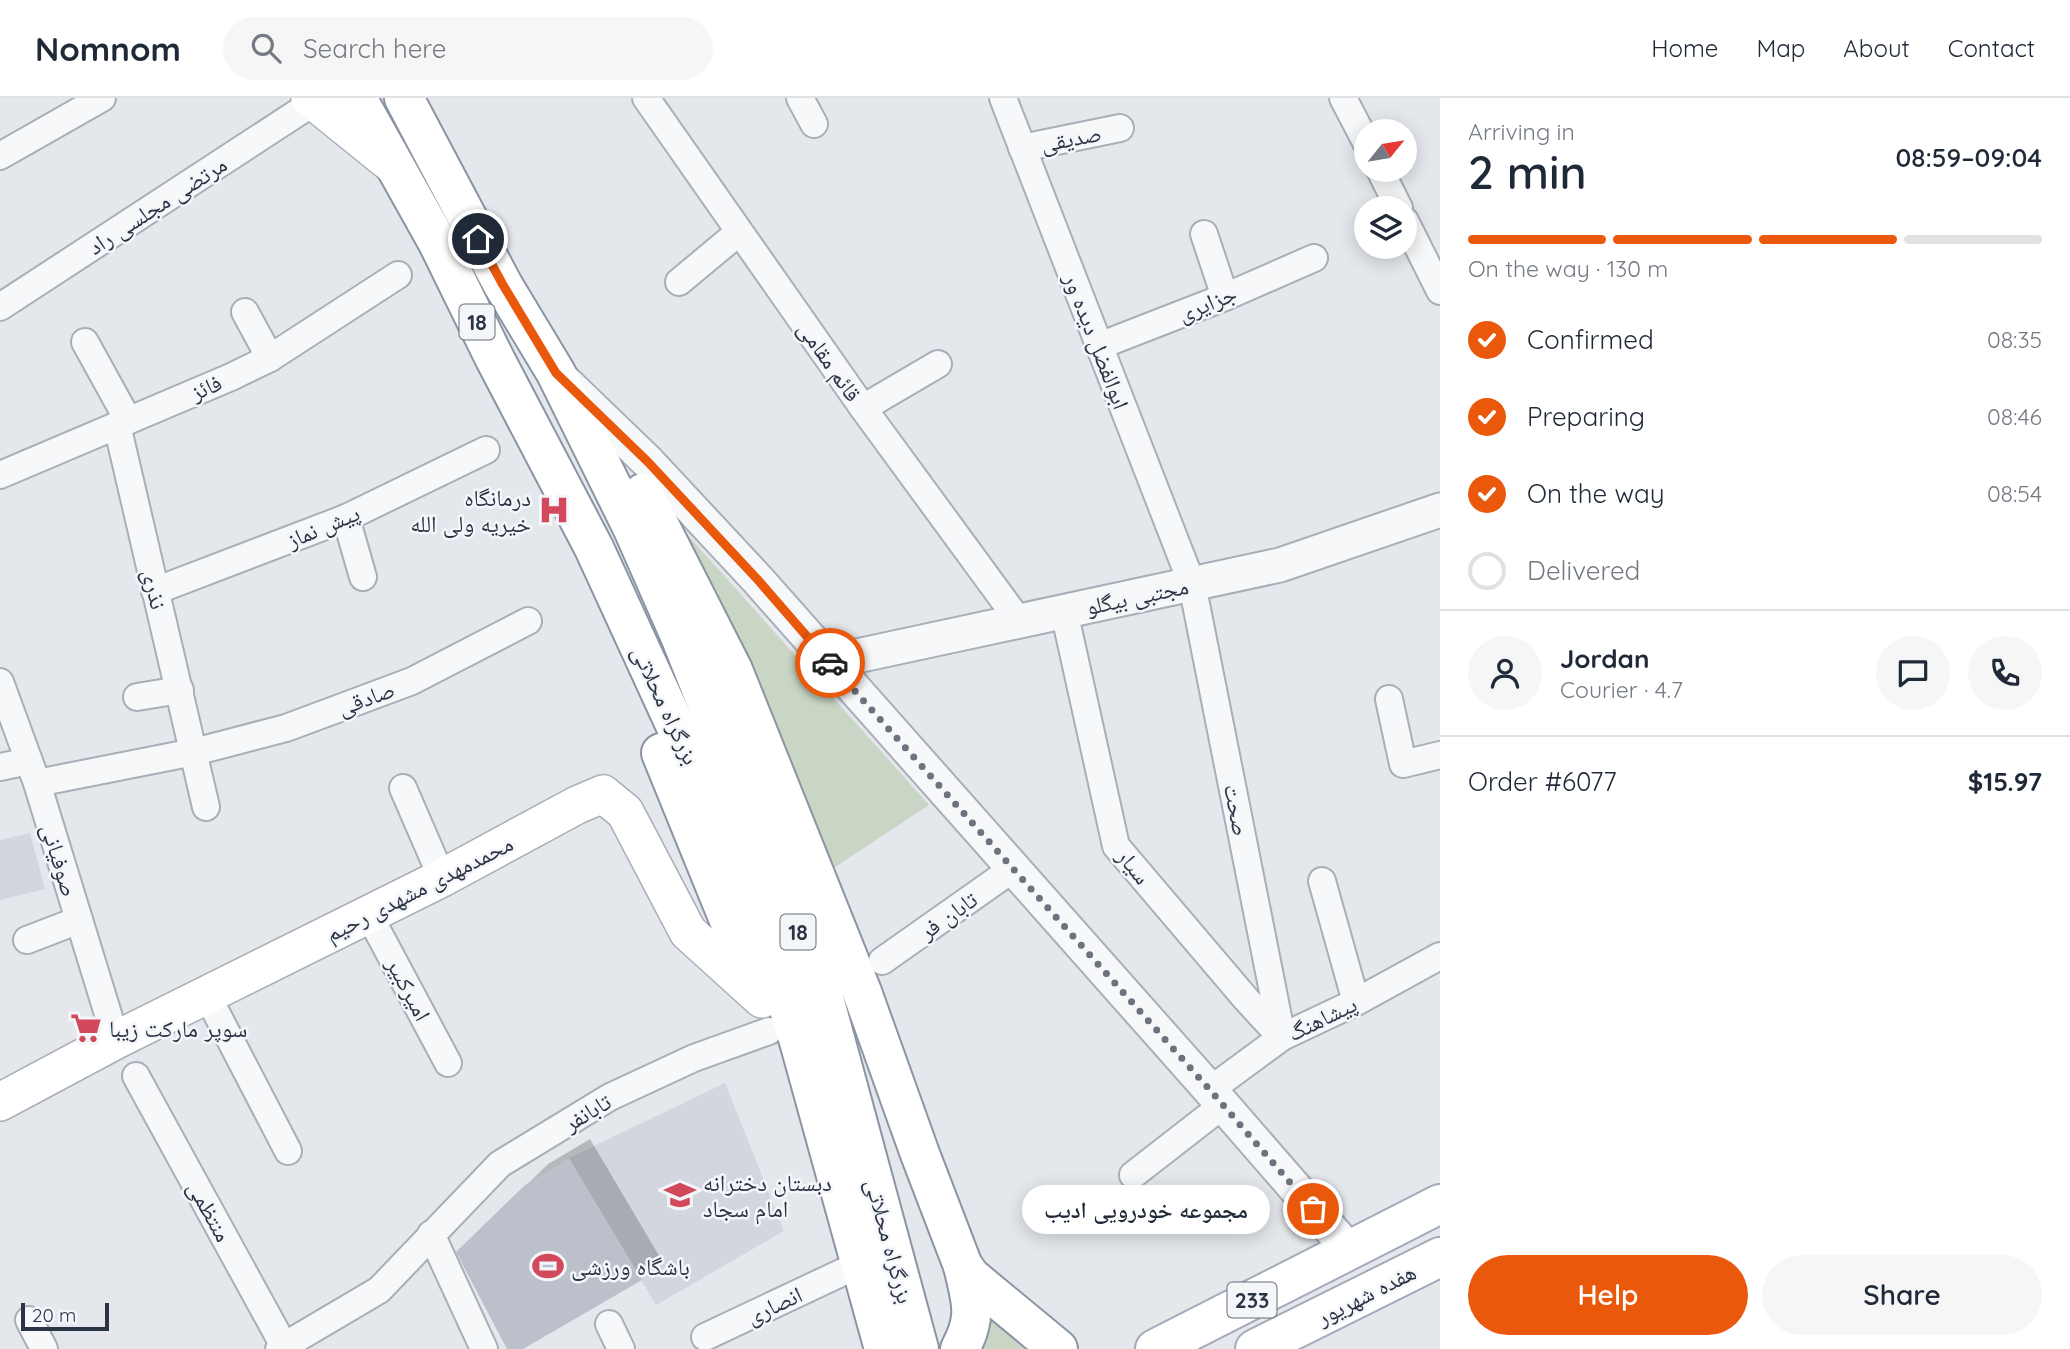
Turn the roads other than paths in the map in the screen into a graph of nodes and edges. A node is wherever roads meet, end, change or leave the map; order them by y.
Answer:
1 (102, 98) edge
2 (357, 98) edge
3 (404, 98) edge
4 (646, 98) edge
5 (800, 98) edge
6 (1003, 98) edge
7 (1343, 98) edge
8 (312, 100) edge
9 (1354, 119) edge
10 (814, 124) dead end
11 (1120, 128) dead end
12 (1022, 148) junction
13 (0, 156) edge
14 (393, 165) junction
15 (739, 232) junction
16 (1420, 232) edge
17 (1204, 234) dead end
18 (1314, 258) dead end
19 (398, 275) dead end
20 (679, 282) dead end
21 (1440, 291) edge
22 (1225, 297) junction
23 (0, 307) edge
24 (245, 312) dead end
25 (85, 342) dead end
26 (1099, 346) junction
27 (270, 358) junction
28 (938, 364) dead end
29 (556, 373) junction
30 (863, 408) junction
31 (123, 423) junction
32 (486, 450) dead end
33 (0, 475) edge
34 (1440, 510) edge
35 (346, 518) junction
36 (594, 548) junction
37 (363, 577) dead end
38 (1192, 584) junction
39 (155, 591) junction
40 (1064, 611) junction
41 (528, 621) dead end
42 (1019, 621) junction
43 (829, 662) junction
44 (0, 682) edge
45 (180, 690) junction
46 (137, 697) dead end
47 (1389, 698) dead end
48 (194, 752) junction
49 (1439, 763) edge
50 (0, 767) edge
51 (33, 772) junction
52 (403, 788) dead end
53 (206, 807) dead end
54 (1014, 868) junction
55 (442, 878) junction
56 (1322, 881) dead end
57 (369, 915) junction
58 (79, 920) junction
59 (27, 940) dead end
60 (1440, 956) edge
61 (882, 961) dead end
62 (207, 995) junction
63 (1356, 1002) junction
64 (766, 1015) junction
65 (1282, 1037) junction
66 (116, 1040) junction
67 (449, 1063) dead end
68 (136, 1076) dead end
69 (1217, 1097) junction
70 (0, 1102) edge
71 (288, 1151) dead end
72 (1133, 1175) dead end
73 (1440, 1204) edge
74 (431, 1234) junction
75 (1349, 1251) junction
76 (1440, 1257) edge
77 (963, 1266) junction
78 (843, 1272) junction
79 (29, 1320) dead end
80 (609, 1324) dead end
81 (705, 1337) dead end
82 (281, 1347) edge
83 (44, 1349) edge
84 (484, 1349) edge
85 (621, 1349) edge
86 (862, 1349) edge
87 (884, 1349) edge
88 (919, 1349) edge
89 (960, 1349) edge
90 (1058, 1349) edge
91 (1155, 1349) edge
92 (1255, 1349) edge

1 - 13 street
2 - 14 main road, بزرگراه محلاتی / 18
3 - 29 main road, بزرگراه محلاتی / 18
4 - 15 street, قائم مقامی
5 - 10 street
6 - 12 street, ابوالفضل دیده ور
7 - 9 street
8 - 14 main road
8 - 23 street, مرتضی مجلسی راد
11 - 12 street, صدیقی
12 - 26 street, ابوالفضل دیده ور
14 - 36 main road, بزرگراه محلاتی / 18
15 - 20 street
15 - 30 street, قائم مقامی
16 - 21 street
17 - 22 street
18 - 22 street, جزایری
19 - 27 street, فائز
22 - 26 street, جزایری
24 - 27 street
25 - 31 street, نذری
26 - 38 street, ابوالفضل دیده ور
27 - 31 street, فائز
28 - 30 street
29 - 43 street
29 - 77 main road
29 - 88 main road, بزرگراه محلاتی / 18
30 - 42 street, قائم مقامی
31 - 33 street, فائز
31 - 39 street, نذری
32 - 35 street, پیش نماز
34 - 38 street, مجتبی بیگلو
35 - 37 street
35 - 39 street, پیش نماز
36 - 64 main road
36 - 87 main road, بزرگراه محلاتی / 18
38 - 40 street, مجتبی بیگلو
38 - 65 street, صحت
39 - 45 street, نذری
40 - 42 street, مجتبی بیگلو
40 - 65 street, سیار
41 - 48 street, صادقی
42 - 43 street, مجتبی بیگلو
43 - 54 street
44 - 51 street, صوفیانی
45 - 46 street
45 - 48 street, نذری
47 - 49 street
48 - 51 street, صادقی
48 - 53 street
50 - 51 street, صادقی
51 - 58 street, صوفیانی
52 - 55 street
54 - 61 street, تابان فر
54 - 69 street
55 - 57 main road, محمدمهدی مشهدی رحیم
55 - 64 main road, محمدمهدی مشهدی رحیم
56 - 63 street
57 - 62 main road, محمدمهدی مشهدی رحیم
57 - 67 street, امیرکبیر
58 - 59 street
58 - 66 street, صوفیانی
60 - 63 street, پیشاهنگ
62 - 66 main road, محمدمهدی مشهدی رحیم
62 - 71 street
63 - 65 street, پیشاهنگ
64 - 74 street, تابانفر
64 - 78 main road
65 - 69 street, پیشاهنگ
66 - 70 main road, محمدمهدی مشهدی رحیم
68 - 82 street, منتظمی
69 - 72 street, پیشاهنگ
69 - 75 street
73 - 75 main road, هفده شهریور / 233
74 - 82 street, تابانفر
74 - 84 street
75 - 91 main road, هفده شهریور / 233
76 - 92 main road, هفده شهریور / 233
77 - 89 main road
77 - 90 main road
78 - 81 street, انصاری
78 - 86 main road
79 - 83 street
80 - 85 street

